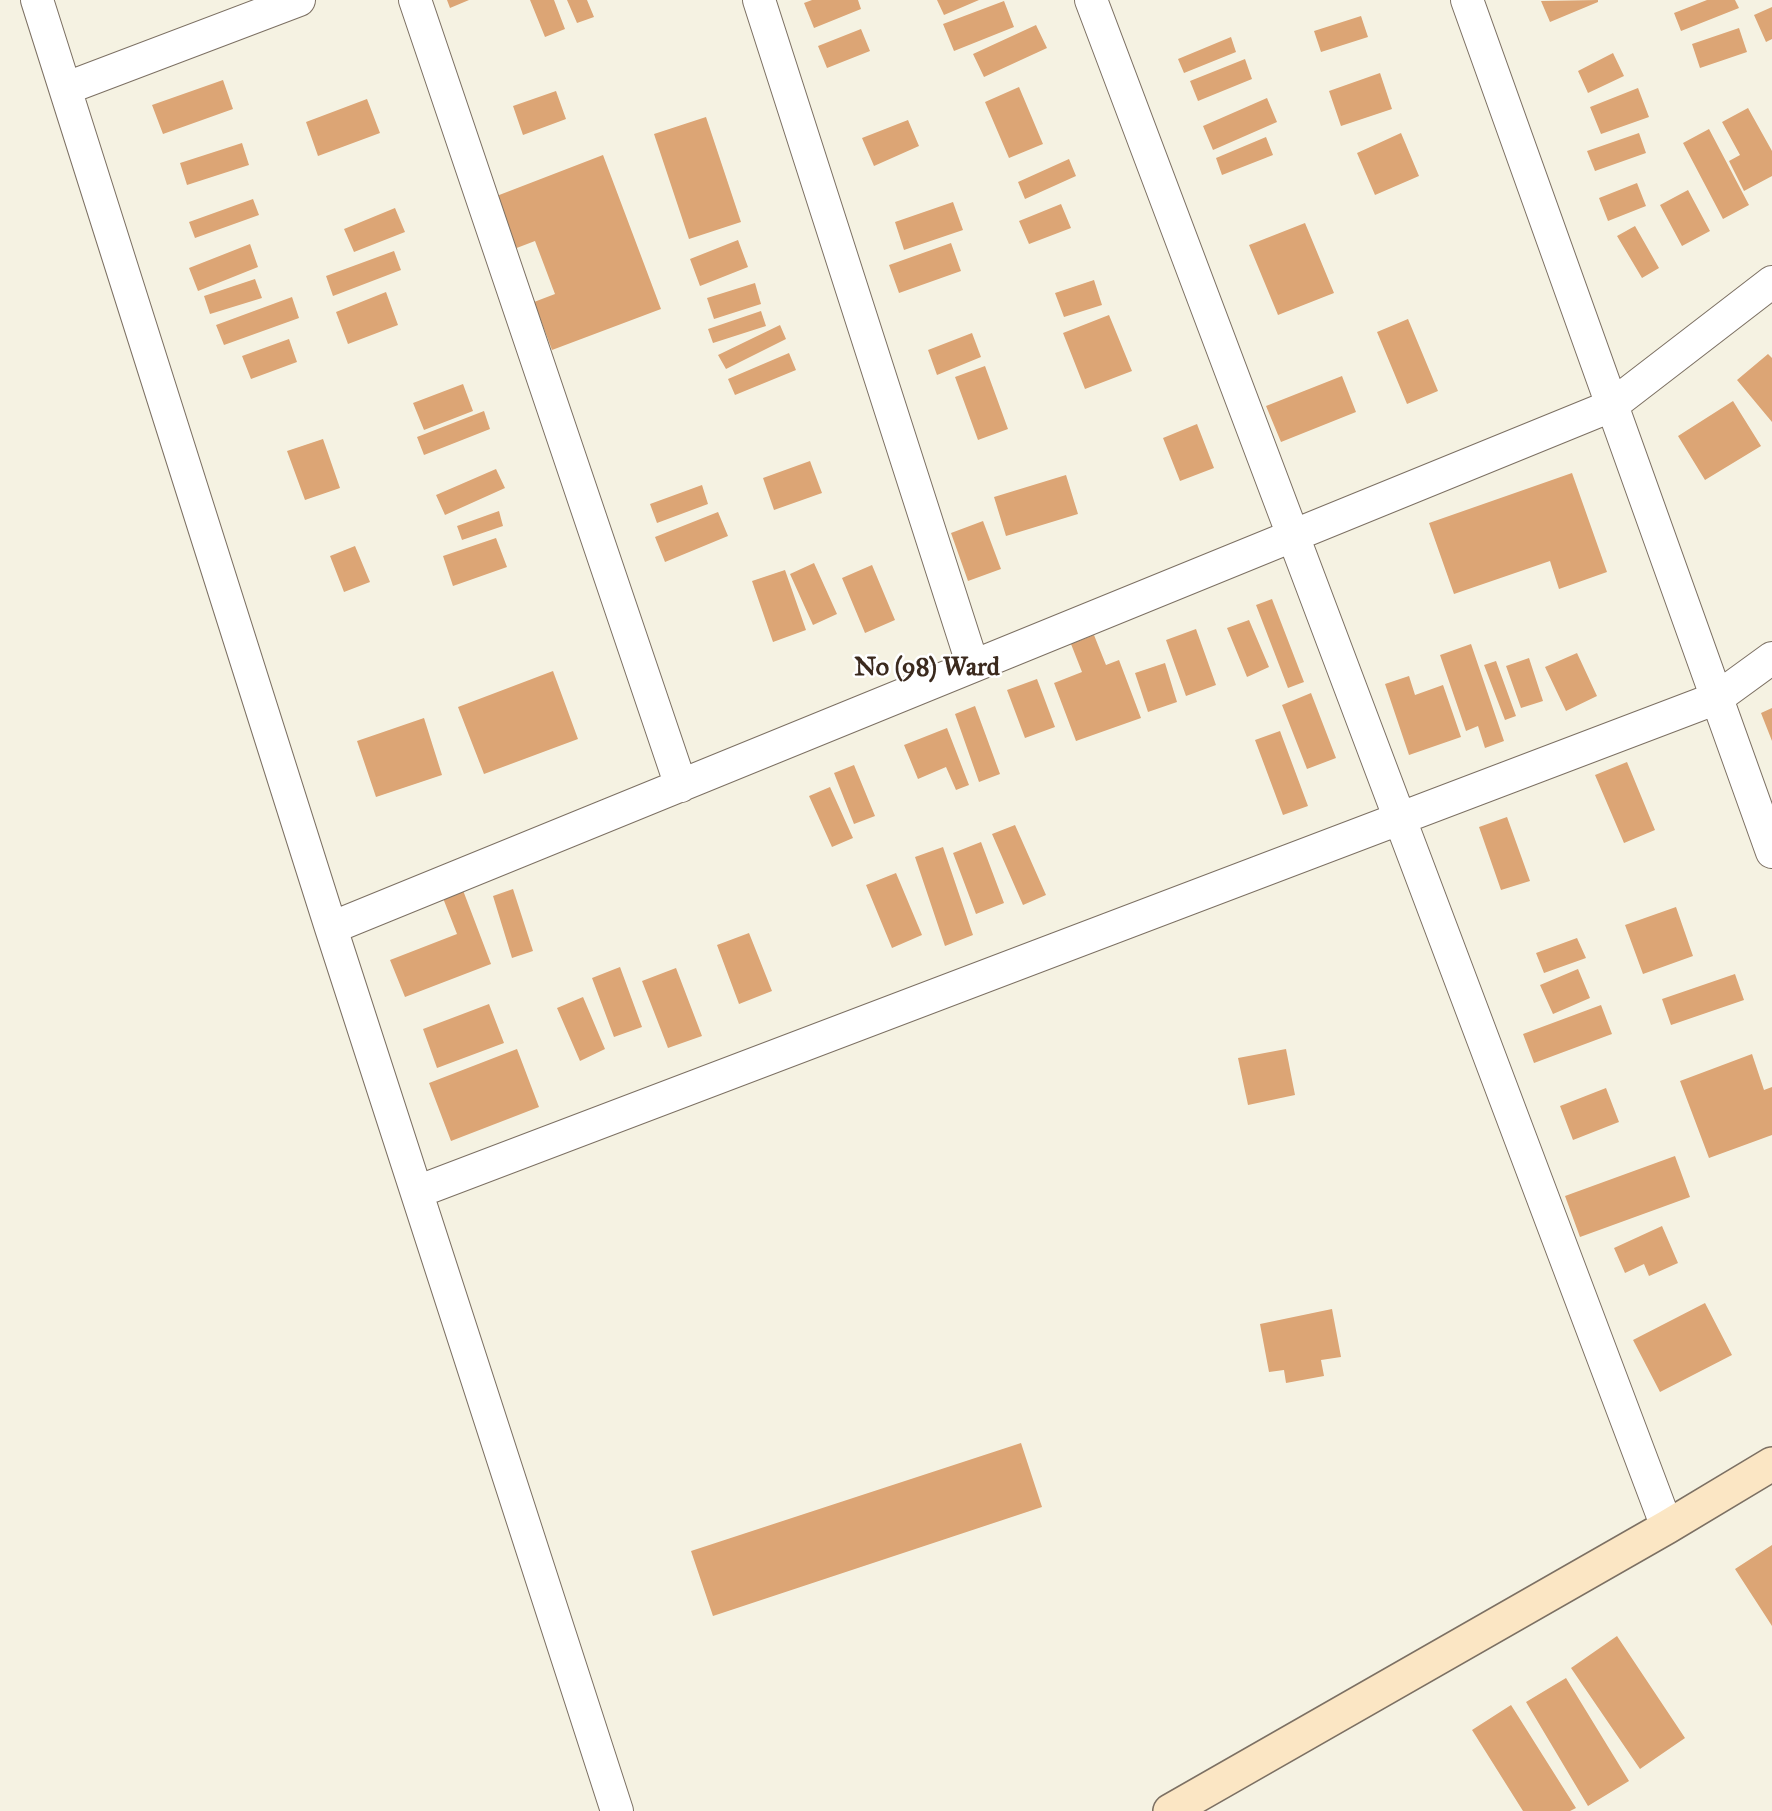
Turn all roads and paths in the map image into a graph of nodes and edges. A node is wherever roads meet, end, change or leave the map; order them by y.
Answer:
1 (38, 0) edge
2 (299, 0) edge
3 (415, 0) edge
4 (759, 0) edge
5 (1091, 0) edge
6 (1467, 0) edge
7 (67, 88) junction
8 (1772, 282) edge
9 (1611, 406) junction
10 (1293, 536) junction
11 (1772, 658) edge
12 (973, 666) junction
13 (1717, 698) junction
14 (681, 786) junction
15 (1400, 818) junction
16 (1772, 852) edge
17 (332, 928) junction
18 (417, 1192) junction
19 (1772, 1464) edge
20 (1666, 1527) junction
21 (617, 1811) edge
22 (1170, 1811) edge

1 - 7 street
2 - 7 street
3 - 14 street
4 - 12 street
5 - 10 street
6 - 9 street
7 - 17 street
8 - 9 street
9 - 10 street
9 - 13 street
10 - 12 street
10 - 15 street
11 - 13 street
12 - 14 street
13 - 15 street
13 - 16 street
14 - 17 street
15 - 18 street
15 - 20 street
17 - 18 street
18 - 21 street
19 - 20 street
20 - 22 street

